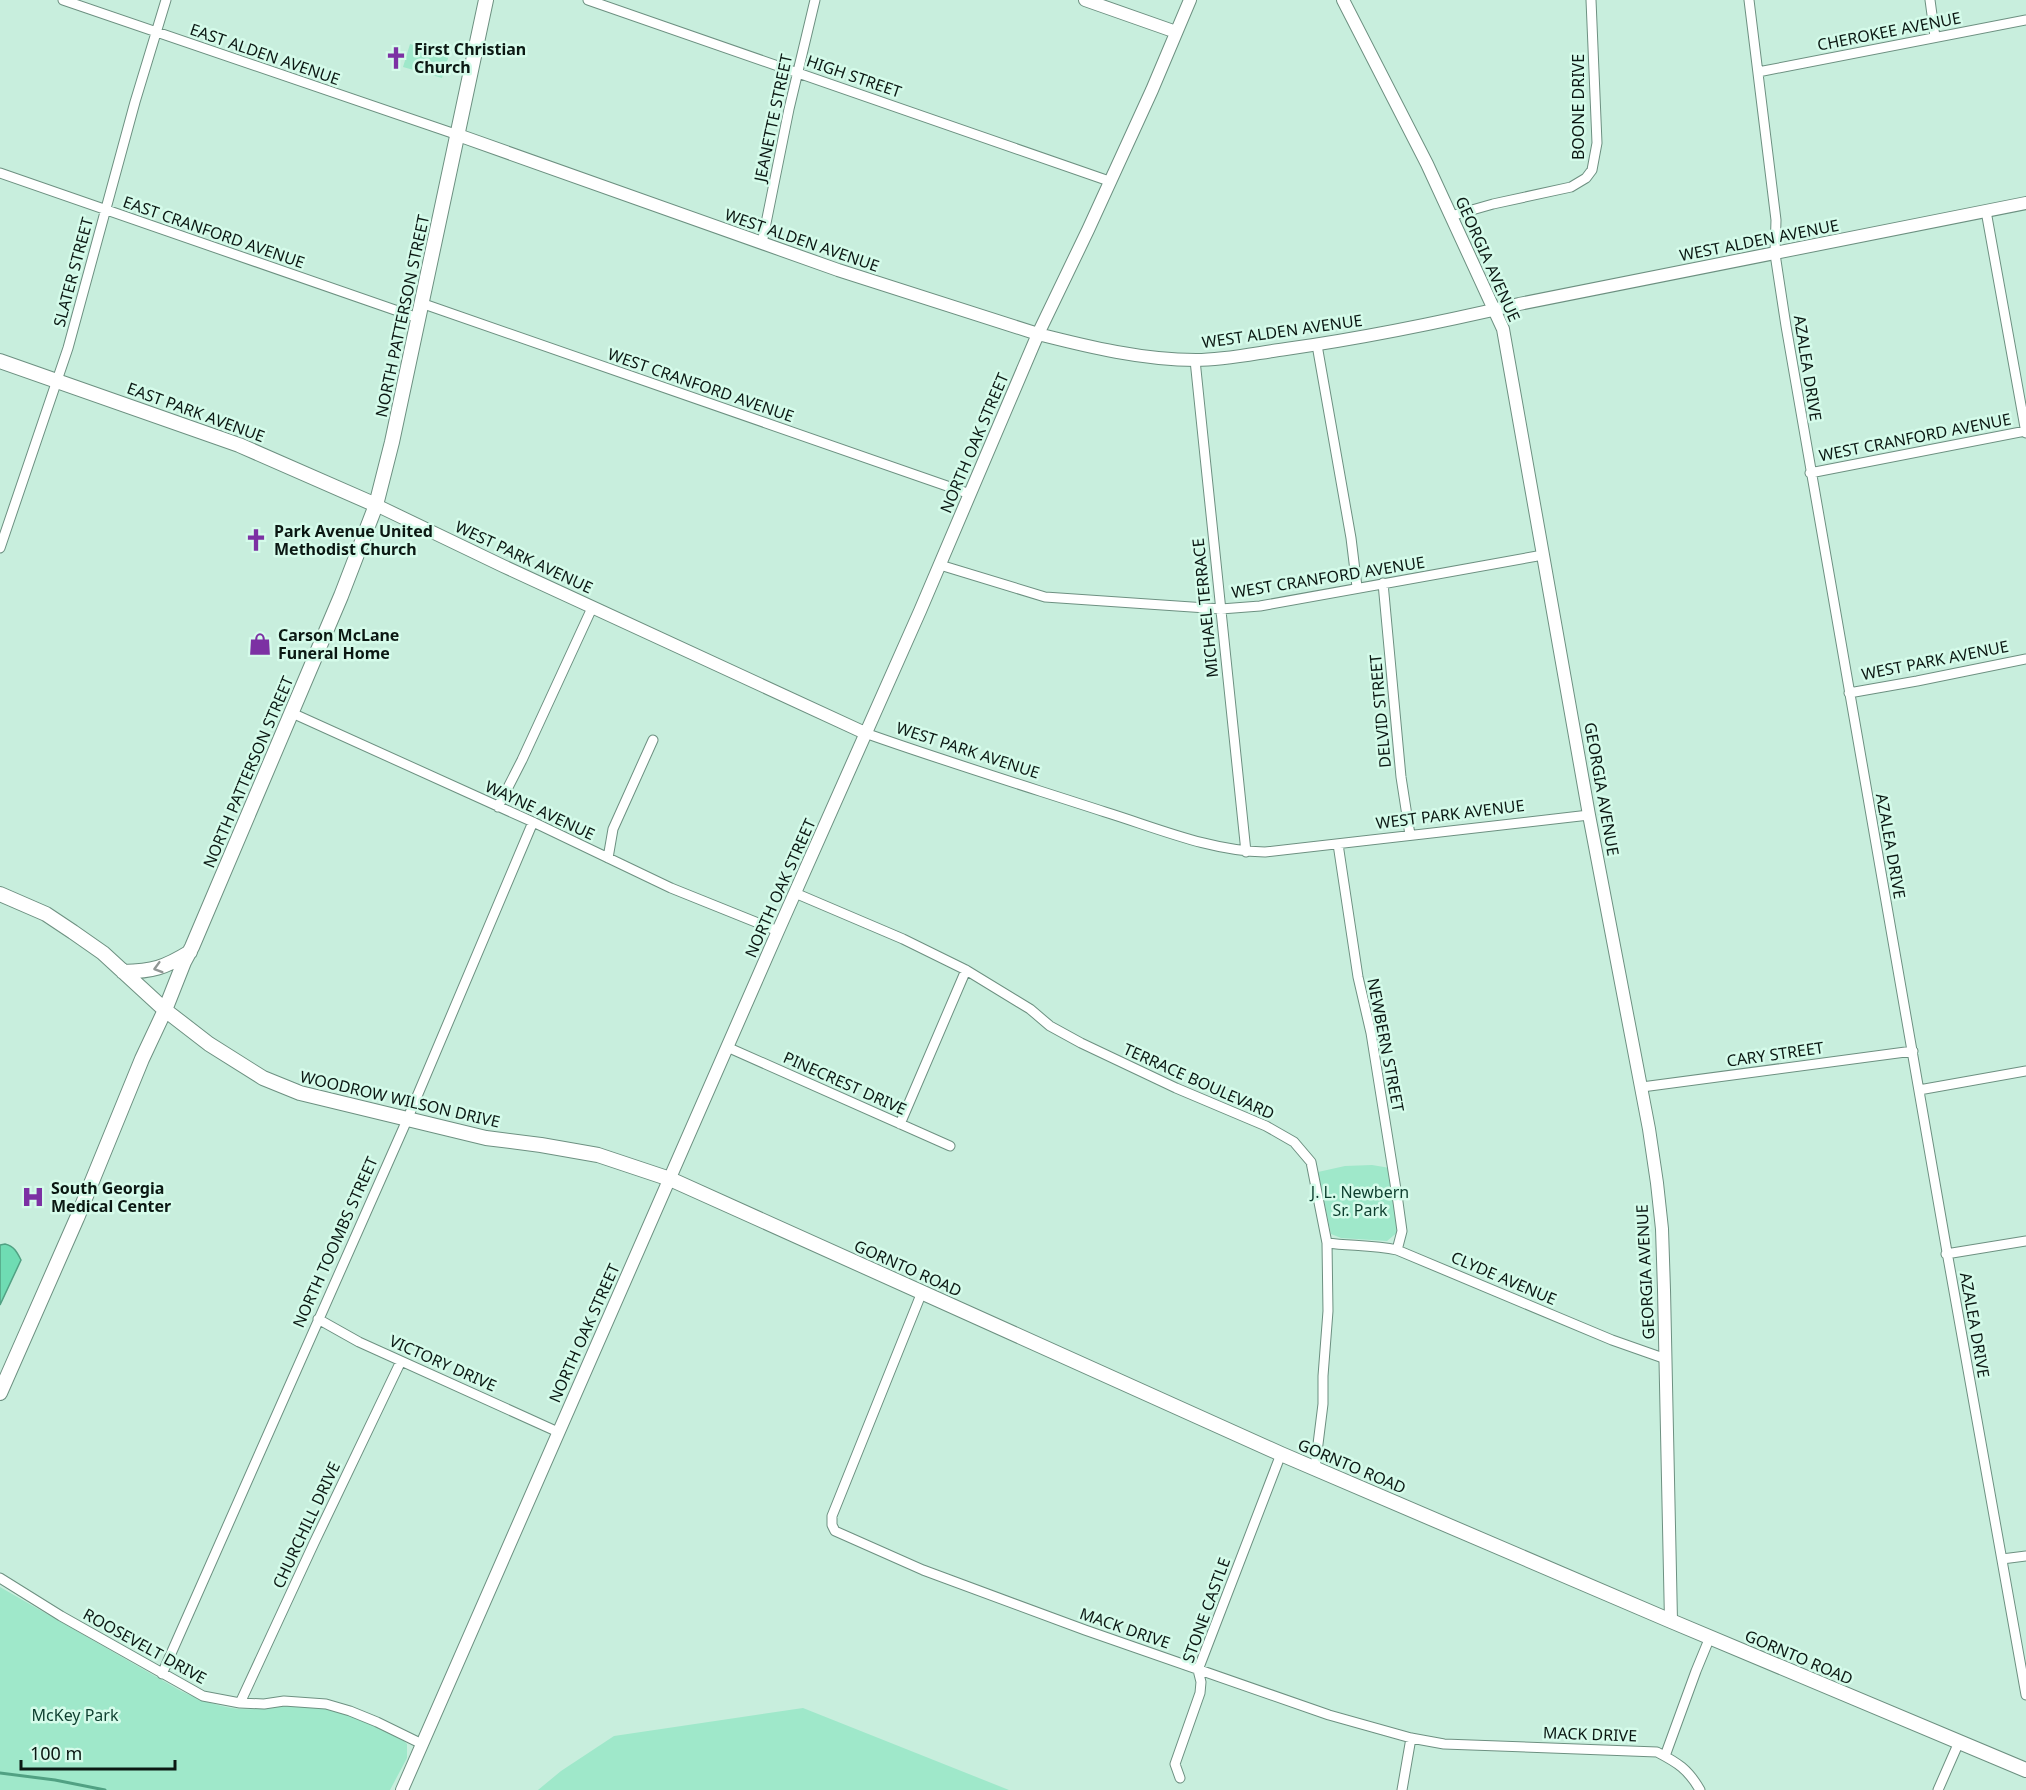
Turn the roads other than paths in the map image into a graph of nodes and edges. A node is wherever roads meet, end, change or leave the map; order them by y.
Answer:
1 (63, 0) edge
2 (166, 0) edge
3 (486, 0) edge
4 (588, 0) edge
5 (815, 0) edge
6 (1085, 0) edge
7 (1190, 0) edge
8 (1343, 0) edge
9 (1591, 0) edge
10 (1749, 0) edge
11 (1930, 0) edge
12 (2026, 20) edge
13 (1176, 32) junction
14 (156, 33) junction
15 (1935, 37) junction
16 (1758, 72) junction
17 (797, 73) junction
18 (458, 135) junction
19 (0, 173) edge
20 (1109, 181) junction
21 (2026, 203) edge
22 (106, 210) junction
23 (1986, 211) junction
24 (1451, 216) junction
25 (762, 243) junction
26 (1775, 254) junction
27 (421, 303) junction
28 (1494, 310) junction
29 (418, 318) junction
30 (1038, 334) junction
31 (1317, 345) junction
32 (1195, 360) junction
33 (0, 361) edge
34 (57, 381) junction
35 (2026, 432) edge
36 (1810, 473) junction
37 (970, 494) junction
38 (376, 505) junction
39 (0, 548) edge
40 (1543, 555) junction
41 (940, 565) junction
42 (1383, 583) junction
43 (1357, 587) junction
44 (592, 608) junction
45 (1221, 609) junction
46 (2026, 659) edge
47 (1849, 693) junction
48 (292, 713) junction
49 (865, 733) junction
50 (653, 740) dead end
51 (498, 807) junction
52 (1589, 815) junction
53 (533, 822) junction
54 (1410, 836) junction
55 (1338, 844) junction
56 (1246, 852) junction
57 (608, 858) junction
58 (795, 893) junction
59 (0, 894) edge
60 (778, 931) junction
61 (190, 952) junction
62 (966, 970) junction
63 (123, 972) junction
64 (165, 1010) junction
65 (727, 1047) junction
66 (1913, 1051) junction
67 (2026, 1071) edge
68 (1642, 1087) junction
69 (1919, 1090) junction
70 (407, 1120) junction
71 (900, 1125) junction
72 (950, 1146) dead end
73 (670, 1179) junction
74 (2026, 1241) edge
75 (1327, 1243) junction
76 (1397, 1250) junction
77 (1946, 1254) junction
78 (922, 1292) junction
79 (318, 1319) junction
80 (1666, 1359) junction
81 (400, 1361) junction
82 (0, 1393) edge
83 (558, 1432) junction
84 (1281, 1454) junction
85 (1315, 1468) junction
86 (2026, 1556) edge
87 (2002, 1559) junction
88 (0, 1578) edge
89 (1671, 1621) junction
90 (1710, 1637) junction
91 (1198, 1670) junction
92 (162, 1674) junction
93 (2026, 1695) edge
94 (240, 1703) junction
95 (1411, 1738) junction
96 (1959, 1742) junction
97 (422, 1744) junction
98 (1665, 1756) junction
99 (2026, 1770) edge
100 (1180, 1778) dead end
101 (402, 1790) edge
102 (1402, 1790) edge
103 (1700, 1790) edge
104 (1938, 1790) edge

1 - 14 street, EAST ALDEN AVENUE
2 - 14 street, SLATER STREET
3 - 18 main road, NORTH PATTERSON STREET
4 - 17 street, HIGH STREET
5 - 17 street, JEANETTE STREET
6 - 13 street
7 - 13 street, NORTH OAK STREET
8 - 24 street, GEORGIA AVENUE
9 - 24 street, BOONE DRIVE
10 - 16 street, AZALEA DRIVE
11 - 15 street
12 - 15 street, CHEROKEE AVENUE
13 - 20 street, NORTH OAK STREET
14 - 18 street, EAST ALDEN AVENUE
14 - 22 street, SLATER STREET
15 - 16 street, CHEROKEE AVENUE
16 - 26 street, AZALEA DRIVE
17 - 20 street, HIGH STREET
17 - 25 street, JEANETTE STREET
18 - 25 street, WEST ALDEN AVENUE
18 - 27 main road, NORTH PATTERSON STREET
19 - 22 street, EAST CRANFORD AVENUE
20 - 30 street, NORTH OAK STREET
21 - 23 street, WEST ALDEN AVENUE
22 - 29 street, EAST CRANFORD AVENUE
22 - 34 street, SLATER STREET
23 - 26 street, WEST ALDEN AVENUE
23 - 35 street
24 - 28 street, GEORGIA AVENUE
25 - 30 street, WEST ALDEN AVENUE
26 - 28 street, WEST ALDEN AVENUE
26 - 36 street, AZALEA DRIVE
27 - 29 main road, NORTH PATTERSON STREET
27 - 37 street, WEST CRANFORD AVENUE
28 - 31 street, WEST ALDEN AVENUE
28 - 40 street, GEORGIA AVENUE
29 - 38 main road, NORTH PATTERSON STREET
30 - 32 street, WEST ALDEN AVENUE
30 - 37 street, NORTH OAK STREET
31 - 32 street, WEST ALDEN AVENUE
31 - 43 street
32 - 45 street, MICHAEL TERRACE
33 - 34 main road, EAST PARK AVENUE
34 - 38 main road, EAST PARK AVENUE
34 - 39 street, SLATER STREET
35 - 36 street, WEST CRANFORD AVENUE
36 - 47 street, AZALEA DRIVE
37 - 41 street, NORTH OAK STREET
38 - 44 street, WEST PARK AVENUE
38 - 48 main road, NORTH PATTERSON STREET
40 - 42 street, WEST CRANFORD AVENUE
40 - 52 street, GEORGIA AVENUE
41 - 45 street, WEST CRANFORD AVENUE
41 - 49 street, NORTH OAK STREET
42 - 43 street, WEST CRANFORD AVENUE
42 - 54 street, DELVID STREET
43 - 45 street, WEST CRANFORD AVENUE
44 - 49 street, WEST PARK AVENUE
44 - 51 street
45 - 56 street, MICHAEL TERRACE
46 - 47 street, WEST PARK AVENUE
47 - 66 street, AZALEA DRIVE
48 - 51 street, WAYNE AVENUE
48 - 61 main road, NORTH PATTERSON STREET
49 - 56 street, WEST PARK AVENUE
49 - 58 street, NORTH OAK STREET
50 - 57 street
51 - 53 street, WAYNE AVENUE
52 - 54 street, WEST PARK AVENUE
52 - 68 street, GEORGIA AVENUE
53 - 57 street, WAYNE AVENUE
53 - 70 street, NORTH TOOMBS STREET
54 - 55 street, WEST PARK AVENUE
55 - 56 street, WEST PARK AVENUE
55 - 76 street, NEWBERN STREET
57 - 60 street, WAYNE AVENUE
58 - 60 street, NORTH OAK STREET
58 - 62 street, TERRACE BOULEVARD
59 - 63 main road, WOODROW WILSON DRIVE
60 - 65 street, NORTH OAK STREET
61 -> 63 main road
61 - 64 main road, NORTH PATTERSON STREET
62 - 71 street
62 - 75 street, TERRACE BOULEVARD
63 - 64 main road, WOODROW WILSON DRIVE
64 - 70 main road, WOODROW WILSON DRIVE
64 - 82 main road, NORTH PATTERSON STREET
65 - 71 street, PINECREST DRIVE
65 - 73 street, NORTH OAK STREET
66 - 68 street, CARY STREET
66 - 69 street, AZALEA DRIVE
67 - 69 street
68 - 80 street, GEORGIA AVENUE
69 - 77 street, AZALEA DRIVE
70 - 73 main road, WOODROW WILSON DRIVE
70 - 79 street, NORTH TOOMBS STREET
71 - 72 street, PINECREST DRIVE
73 - 78 main road, GORNTO ROAD
73 - 83 street, NORTH OAK STREET
74 - 77 street
75 - 76 street, CLYDE AVENUE
75 - 85 street, TERRACE BOULEVARD
76 - 80 street, CLYDE AVENUE
77 - 87 street, AZALEA DRIVE
78 - 84 main road, GORNTO ROAD
78 - 91 street, MACK DRIVE
79 - 81 street, VICTORY DRIVE
79 - 92 street, NORTH TOOMBS STREET
80 - 89 street, GEORGIA AVENUE
81 - 83 street, VICTORY DRIVE
81 - 94 street, CHURCHILL DRIVE
83 - 97 street, NORTH OAK STREET
84 - 85 main road, GORNTO ROAD
84 - 91 street, STONE CASTLE
85 - 89 main road, GORNTO ROAD
86 - 87 street
87 - 93 street, AZALEA DRIVE
88 - 92 street, ROOSEVELT DRIVE
89 - 90 main road, GORNTO ROAD
90 - 96 main road, GORNTO ROAD
90 - 98 street
91 - 95 street, MACK DRIVE
91 - 100 street, STONE CASTLE
92 - 94 street, ROOSEVELT DRIVE
94 - 97 street, ROOSEVELT DRIVE
95 - 98 street, MACK DRIVE
95 - 102 street
96 - 99 main road, GORNTO ROAD
96 - 104 street
97 - 101 street, NORTH OAK STREET
98 - 103 street

